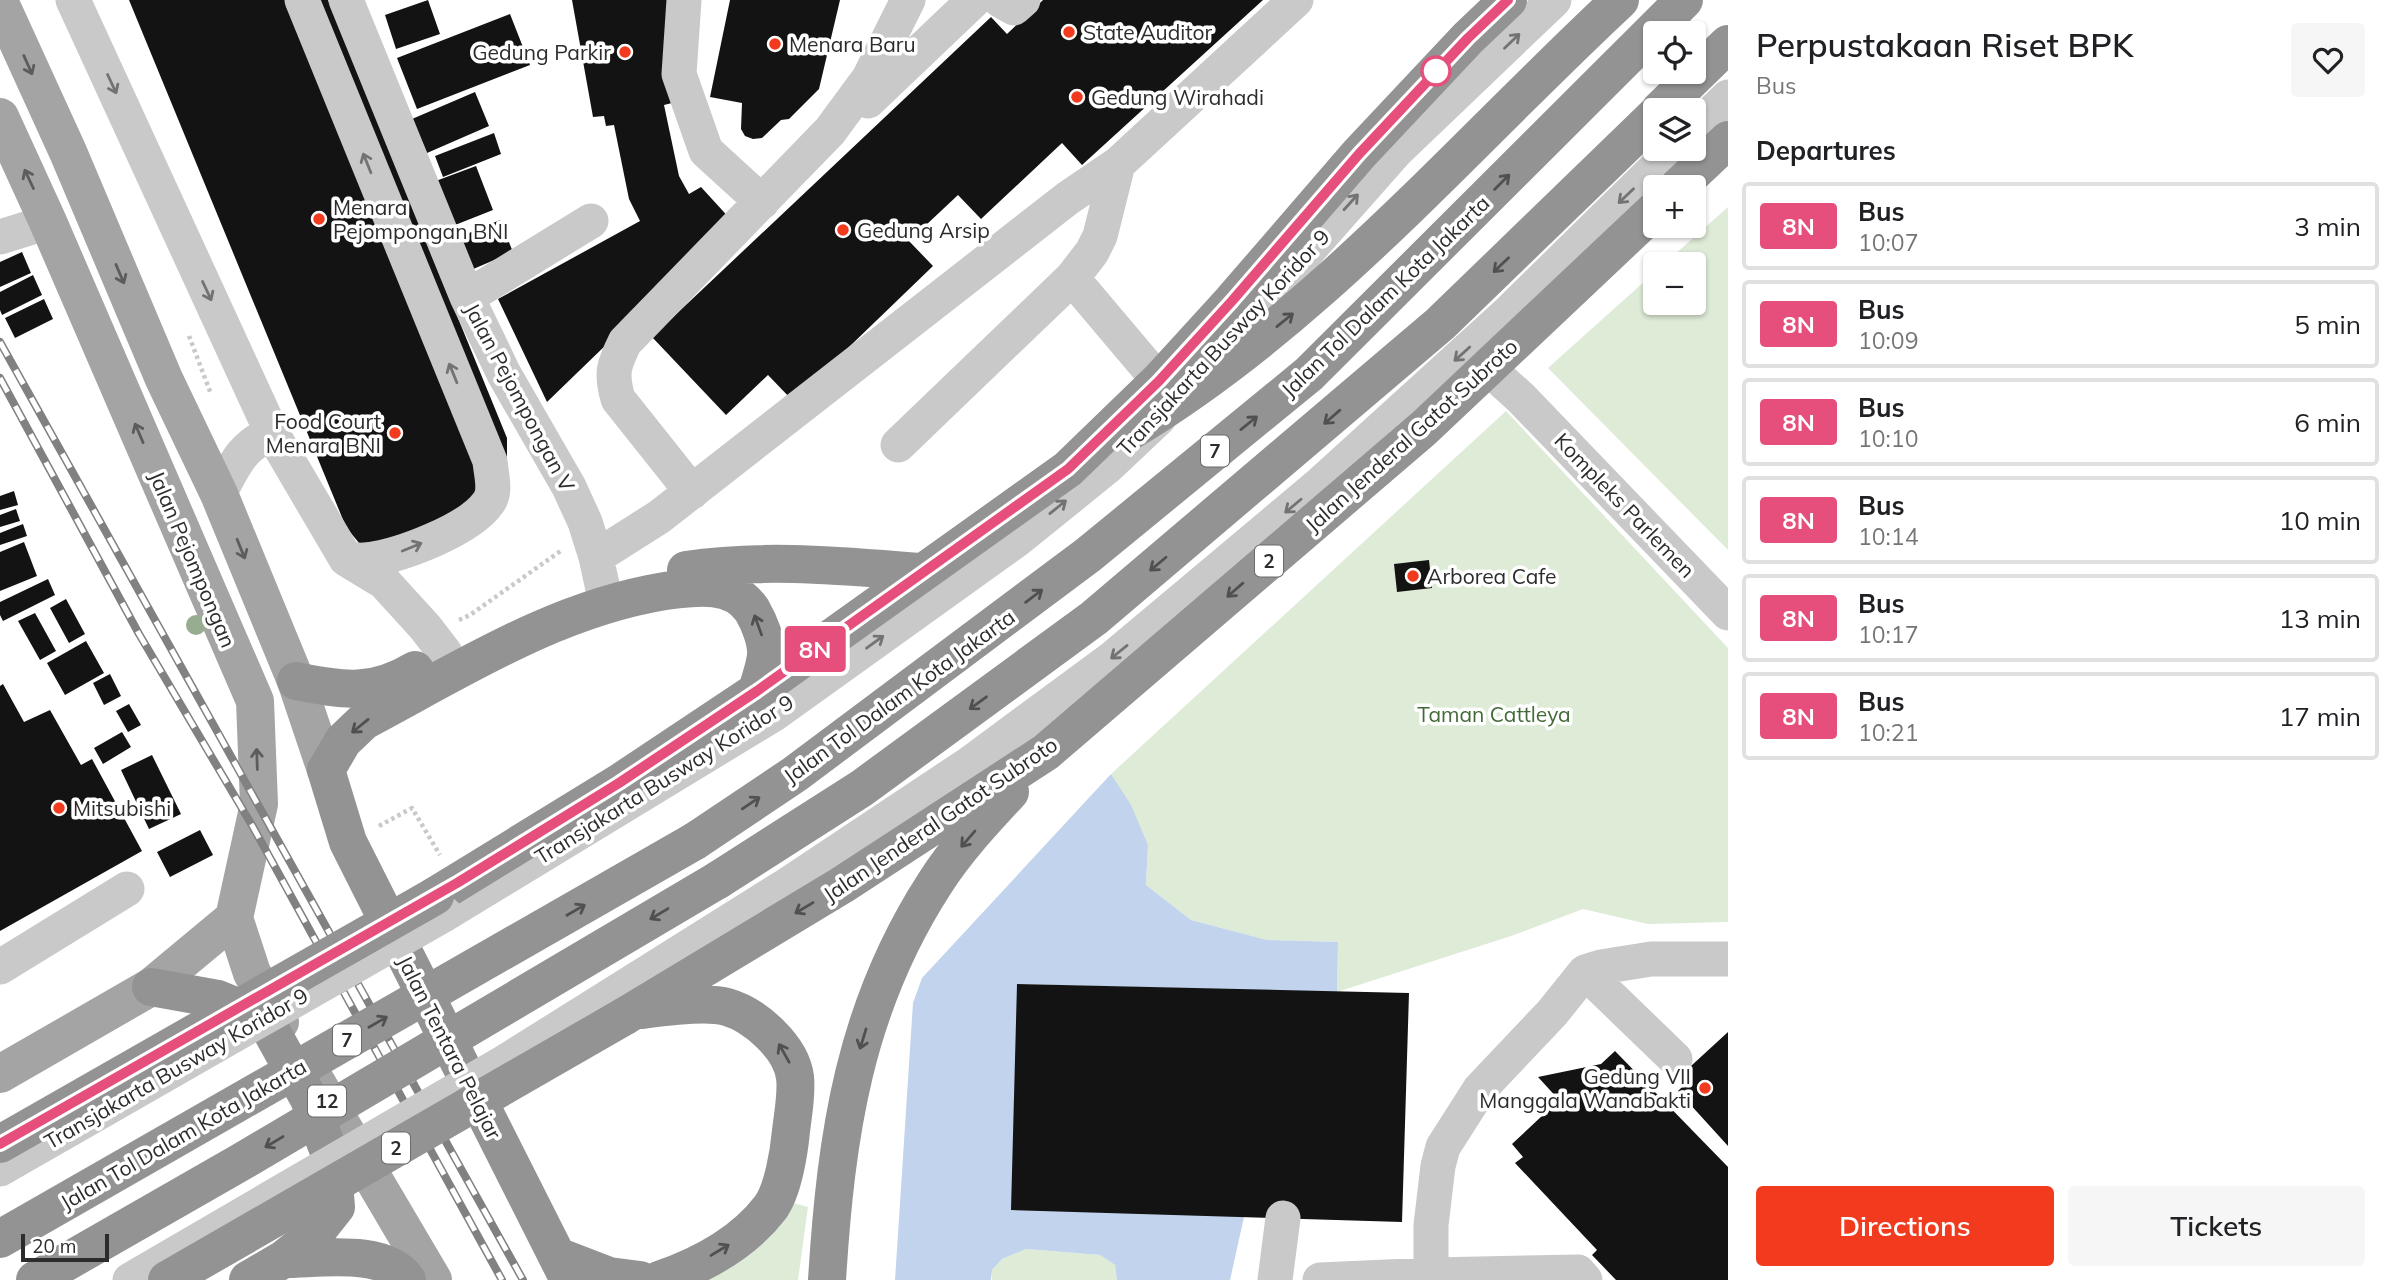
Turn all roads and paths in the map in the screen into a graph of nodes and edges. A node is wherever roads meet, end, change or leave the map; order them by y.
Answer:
1 (302, 0) edge
2 (346, 0) edge
3 (684, 0) edge
4 (908, 0) edge
5 (974, 0) edge
6 (1296, 0) edge
7 (1508, 0) edge
8 (1554, 0) edge
9 (1620, 0) edge
10 (1684, 0) edge
11 (0, 3) edge
12 (81, 10) edge
13 (1728, 44) edge
14 (1728, 97) edge
15 (1672, 98) edge
16 (0, 117) edge
17 (1706, 118) edge
18 (1643, 128) edge
19 (1728, 140) edge
20 (1663, 161) edge
21 (1118, 164) junction
22 (1691, 175) edge
23 (762, 202) junction
24 (591, 221) dead end
25 (1643, 221) edge
26 (48, 222) junction
27 (0, 237) edge
28 (1072, 278) junction
29 (467, 297) junction
30 (193, 348) dead end
31 (1488, 368) junction
32 (1163, 395) junction
33 (213, 398) dead end
34 (272, 433) junction
35 (898, 445) dead end
36 (692, 492) junction
37 (219, 494) junction
38 (346, 559) junction
39 (921, 572) junction
40 (602, 582) junction
41 (1728, 613) edge
42 (450, 663) junction
43 (296, 681) junction
44 (757, 691) junction
45 (1046, 752) junction
46 (326, 770) junction
47 (375, 828) dead end
48 (127, 889) dead end
49 (446, 898) junction
50 (234, 918) junction
51 (1728, 958) edge
52 (0, 967) edge
53 (1585, 972) junction
54 (151, 987) junction
55 (629, 1014) junction
56 (1675, 1059) dead end
57 (1, 1071) edge
58 (0, 1144) edge
59 (0, 1169) edge
60 (1283, 1218) dead end
61 (0, 1239) edge
62 (284, 1259) junction
63 (563, 1268) edge
64 (1431, 1275) junction
65 (35, 1280) edge
66 (130, 1280) edge
67 (167, 1280) edge
68 (248, 1280) edge
69 (407, 1280) edge
70 (433, 1280) edge
71 (640, 1280) edge
72 (659, 1280) edge
73 (827, 1280) edge
74 (1275, 1280) edge
75 (1320, 1280) edge
76 (1585, 1280) edge

38 -> 1 street
2 - 29 street, Jalan Pejompongan V
3 - 23 street
4 - 23 street
5 - 23 street
6 - 21 street
7 - 32 highway
32 -> 8 street, Transjakarta Busway Koridor 9
32 -> 9 highway
61 -> 10 highway, Jalan Tol Dalam Kota Jakarta / 7, bridge
11 -> 37 main road
12 -> 34 street
13 - 15 highway
14 - 17 street
26 -> 16 main road, Jalan Pejompongan
18 -> 65 highway, 7, bridge
19 - 22 highway
20 -> 66 street, bridge
21 - 28 street
21 - 36 street
23 - 36 street
24 - 29 street
25 - 31 highway, Jalan Jenderal Gatot Subroto / 2
26 - 27 street
50 -> 26 main road, Jalan Pejompongan
28 - 32 street
28 - 35 street
29 - 40 street, Jalan Pejompongan V
30 - 33 path
31 - 41 street, Kompleks Parlemen
31 -> 45 highway, Jalan Jenderal Gatot Subroto / 2
32 - 39 highway
49 -> 32 street, Transjakarta Busway Koridor 9
34 - 37 street
34 - 38 street
36 - 40 street
37 -> 43 main road
38 - 42 street
39 - 40 highway
39 - 44 highway
40 - 42 highway
44 -> 40 highway
42 - 43 highway
42 -> 46 highway
43 - 46 main road
44 - 49 highway
45 -> 55 highway, Jalan Jenderal Gatot Subroto / 2
45 -> 73 highway
46 - 63 highway, Jalan Tentara Pelajar
47 - 49 path
48 - 52 street
49 - 58 highway, bridge
49 - 59 street, Transjakarta Busway Koridor 9, bridge
50 - 54 main road
50 - 70 main road, 12
51 - 53 street
53 - 56 street
53 - 64 street
54 - 57 main road
54 - 62 highway
55 - 67 highway, Jalan Jenderal Gatot Subroto / 2, bridge
72 -> 55 highway
60 - 74 street
62 - 68 highway
62 - 69 highway
63 - 71 highway
64 - 75 street
64 - 76 street

